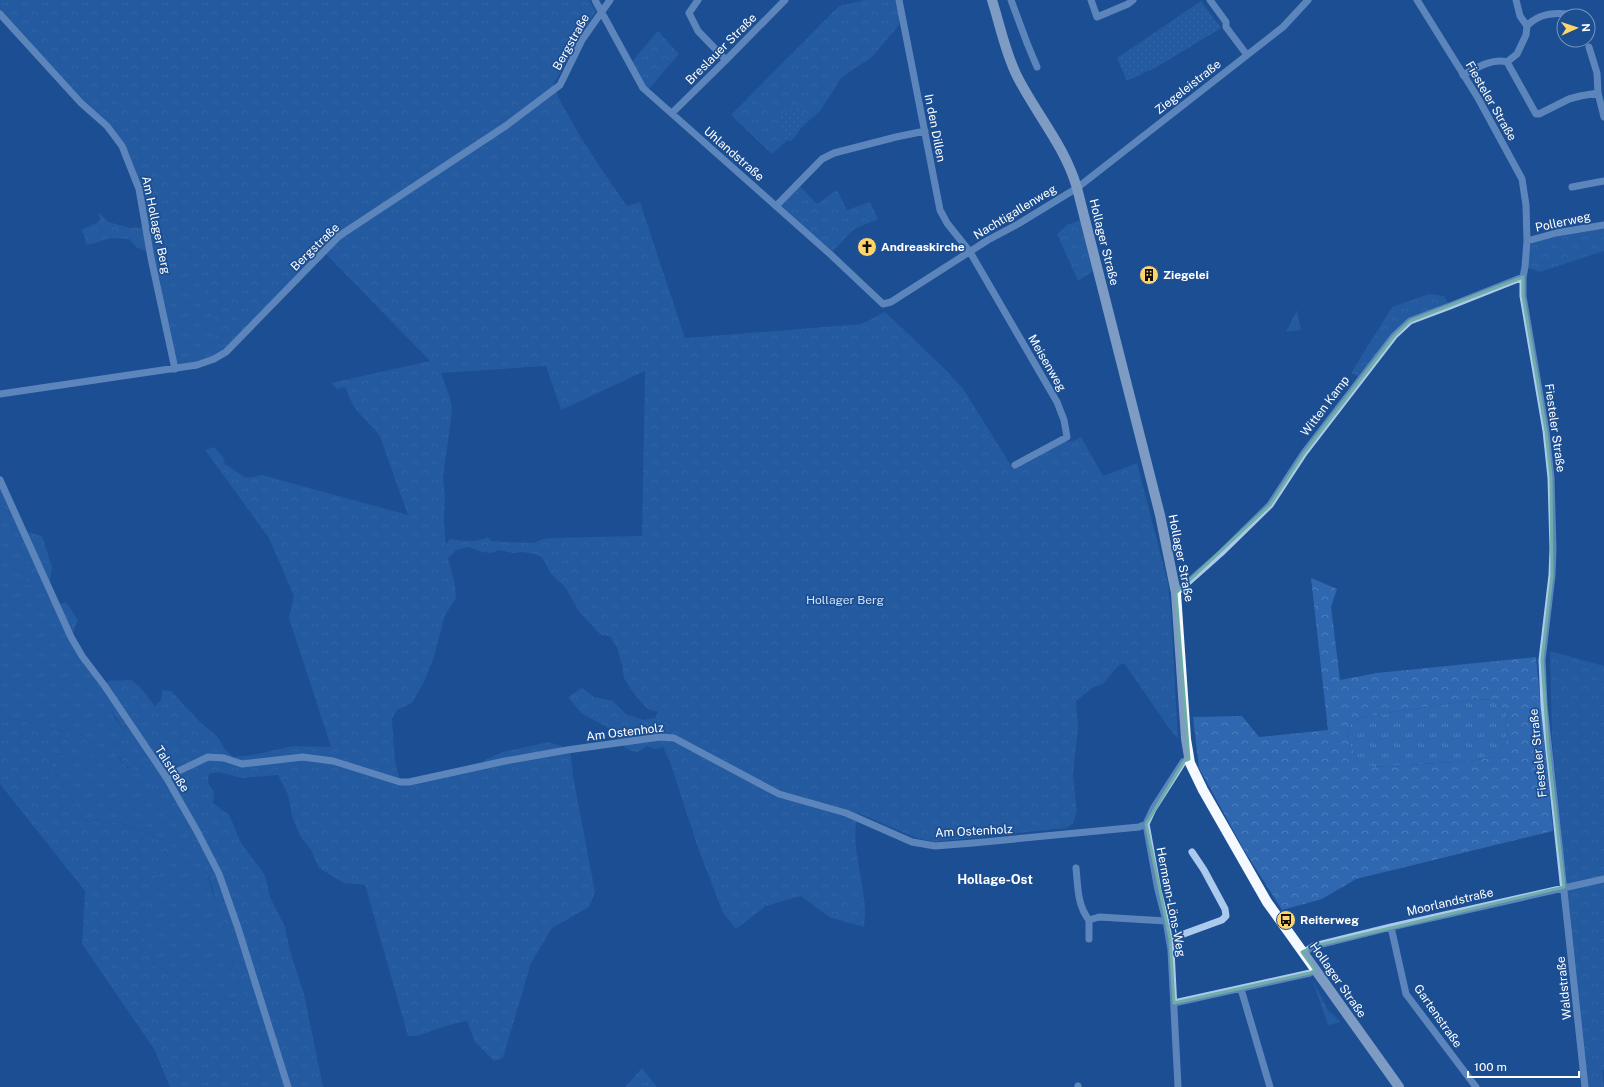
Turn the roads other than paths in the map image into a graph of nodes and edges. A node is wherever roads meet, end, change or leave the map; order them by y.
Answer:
1 (595, 0) edge
2 (610, 0) edge
3 (698, 0) edge
4 (785, 0) edge
5 (898, 0) edge
6 (992, 0) edge
7 (1011, 0) edge
8 (1091, 0) edge
9 (1133, 0) edge
10 (1210, 0) edge
11 (1308, 0) edge
12 (1417, 0) edge
13 (1516, 0) edge
14 (601, 12) junction
15 (1556, 13) edge
16 (0, 14) edge
17 (1527, 26) junction
18 (1589, 48) edge
19 (1247, 55) junction
20 (726, 60) junction
21 (1507, 62) junction
22 (1038, 67) dead end
23 (1463, 75) junction
24 (1598, 93) junction
25 (672, 113) junction
26 (1604, 117) edge
27 (925, 132) junction
28 (1604, 182) edge
29 (1572, 187) dead end
30 (1077, 188) junction
31 (776, 206) junction
32 (1604, 225) edge
33 (1527, 241) junction
34 (970, 252) junction
35 (1523, 277) junction
36 (883, 304) joint
37 (175, 369) junction
38 (0, 394) edge
39 (1015, 465) dead end
40 (0, 480) edge
41 (1176, 593) junction
42 (1190, 759) junction
43 (166, 777) junction
44 (1146, 824) junction
45 (1192, 852) dead end
46 (1076, 868) dead end
47 (1604, 879) edge
48 (1564, 888) junction
49 (1089, 920) junction
50 (1166, 921) junction
51 (1391, 927) junction
52 (1089, 939) dead end
53 (1170, 939) junction
54 (1303, 953) junction
55 (1315, 970) junction
56 (1241, 989) junction
57 (1174, 1003) junction
58 (288, 1087) edge
59 (1178, 1087) edge
60 (1270, 1087) edge
61 (1399, 1087) edge
62 (1476, 1087) edge
63 (1585, 1087) edge

1 - 14 street, Uhlandstraße
2 - 14 street, Bergstraße
3 - 20 street
4 - 20 street, Breslauer Straße
5 - 27 street, In den Dillen
6 - 30 main road, Hollager Straße
7 - 22 street
8 - 9 street
10 - 19 street
11 - 19 street, Ziegeleistraße
12 - 23 street, Fiesteler Straße
13 - 17 street
14 - 25 street, Uhlandstraße
14 - 37 street, Bergstraße
15 - 17 street
16 - 37 street, Am Hollager Berg
17 - 21 street
18 - 24 street
19 - 30 street, Ziegeleistraße
20 - 25 street, Breslauer Straße
21 - 23 street
21 - 24 street
23 - 33 street, Fiesteler Straße
24 - 26 street
25 - 31 street, Uhlandstraße
27 - 31 street
27 - 34 street, In den Dillen
28 - 29 street
30 - 34 street, Nachtigallenweg
30 - 41 main road, Hollager Straße
31 - 36 street, Uhlandstraße
32 - 33 street, Pollerweg
33 - 35 street, Fiesteler Straße
34 - 36 street, Nachtigallenweg
34 - 39 street, Meisenweg
35 - 41 street, Witten Kamp
35 - 48 street, Fiesteler Straße
37 - 38 street, Bergstraße
40 - 43 street, Talstraße
41 - 42 main road, Hollager Straße
42 - 44 street
42 - 54 main road, Hollager Straße
43 - 44 street, Am Ostenholz
43 - 58 street, Talstraße
44 - 50 street, Hermann-Löns-Weg
45 - 53 street
46 - 49 street
47 - 48 street, Moorlandstraße
48 - 51 street, Moorlandstraße
48 - 63 street, Waldstraße
49 - 50 street
49 - 52 street
50 - 53 street, Hermann-Löns-Weg
51 - 54 street, Moorlandstraße
51 - 62 street, Gartenstraße
53 - 57 street, Hermann-Löns-Weg
54 - 55 main road, Hollager Straße
55 - 56 street
55 - 61 main road, Hollager Straße
56 - 57 street
56 - 60 street
57 - 59 street, Hermann-Löns-Weg

